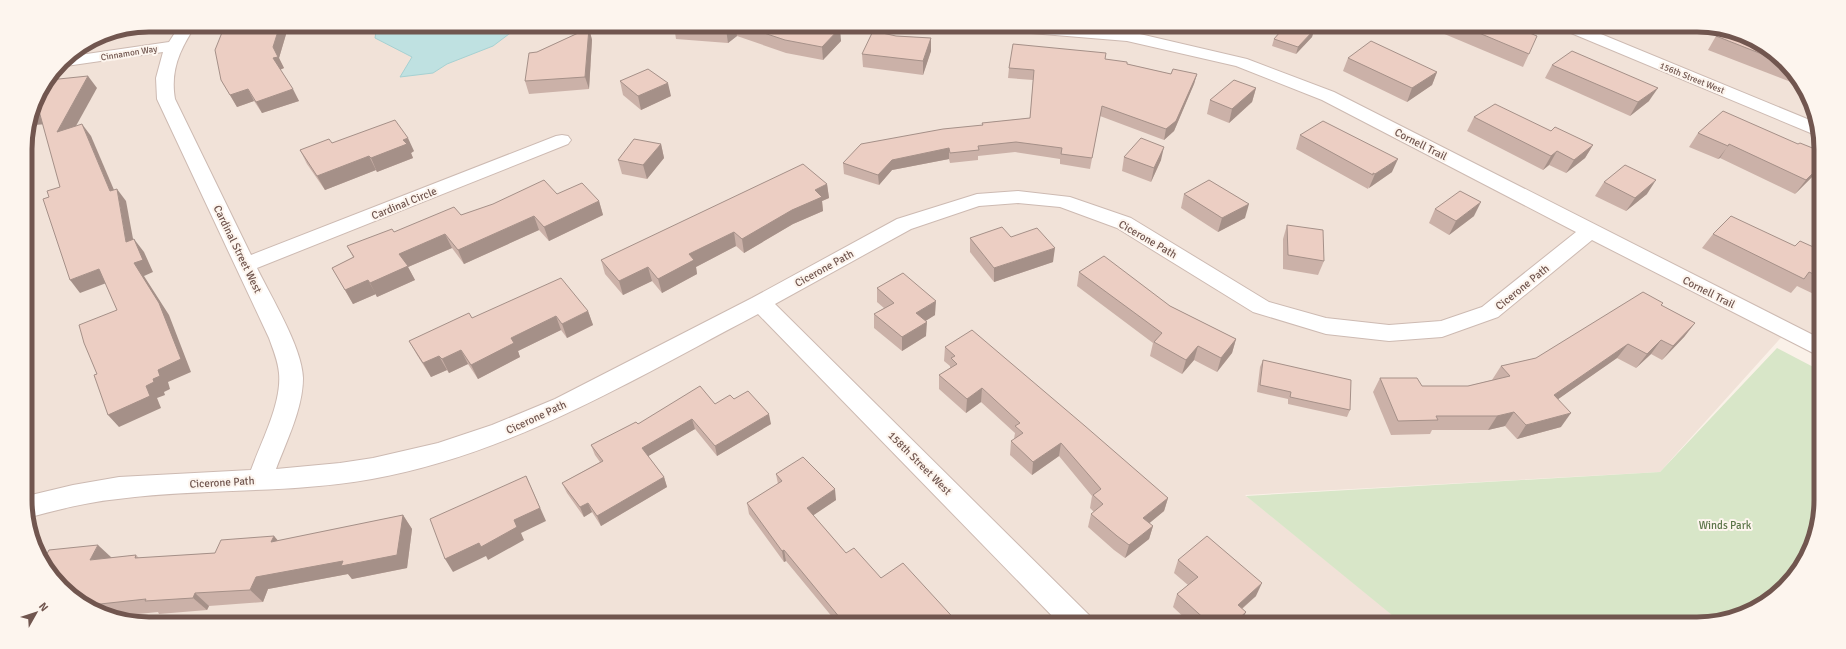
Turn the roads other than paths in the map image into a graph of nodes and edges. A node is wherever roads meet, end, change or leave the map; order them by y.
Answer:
1 (183, 32) edge
2 (1079, 32) edge
3 (1582, 32) edge
4 (173, 46) junction
5 (71, 62) edge
6 (1812, 127) edge
7 (562, 140) dead end
8 (1590, 231) junction
9 (246, 265) junction
10 (760, 303) junction
11 (1814, 345) edge
12 (260, 480) junction
13 (32, 506) edge
14 (1072, 617) edge

1 - 4 street, Cardinal Street West
2 - 8 street, Cornell Trail
3 - 6 street, 156th Street West
4 - 5 street, Cinnamon Way
4 - 9 street, Cardinal Street West
7 - 9 street, Cardinal Circle
8 - 10 street, Cicerone Path
8 - 11 street, Cornell Trail
9 - 12 street, Cardinal Street West
10 - 12 street, Cicerone Path
10 - 14 street, 158th Street West
12 - 13 street, Cicerone Path

